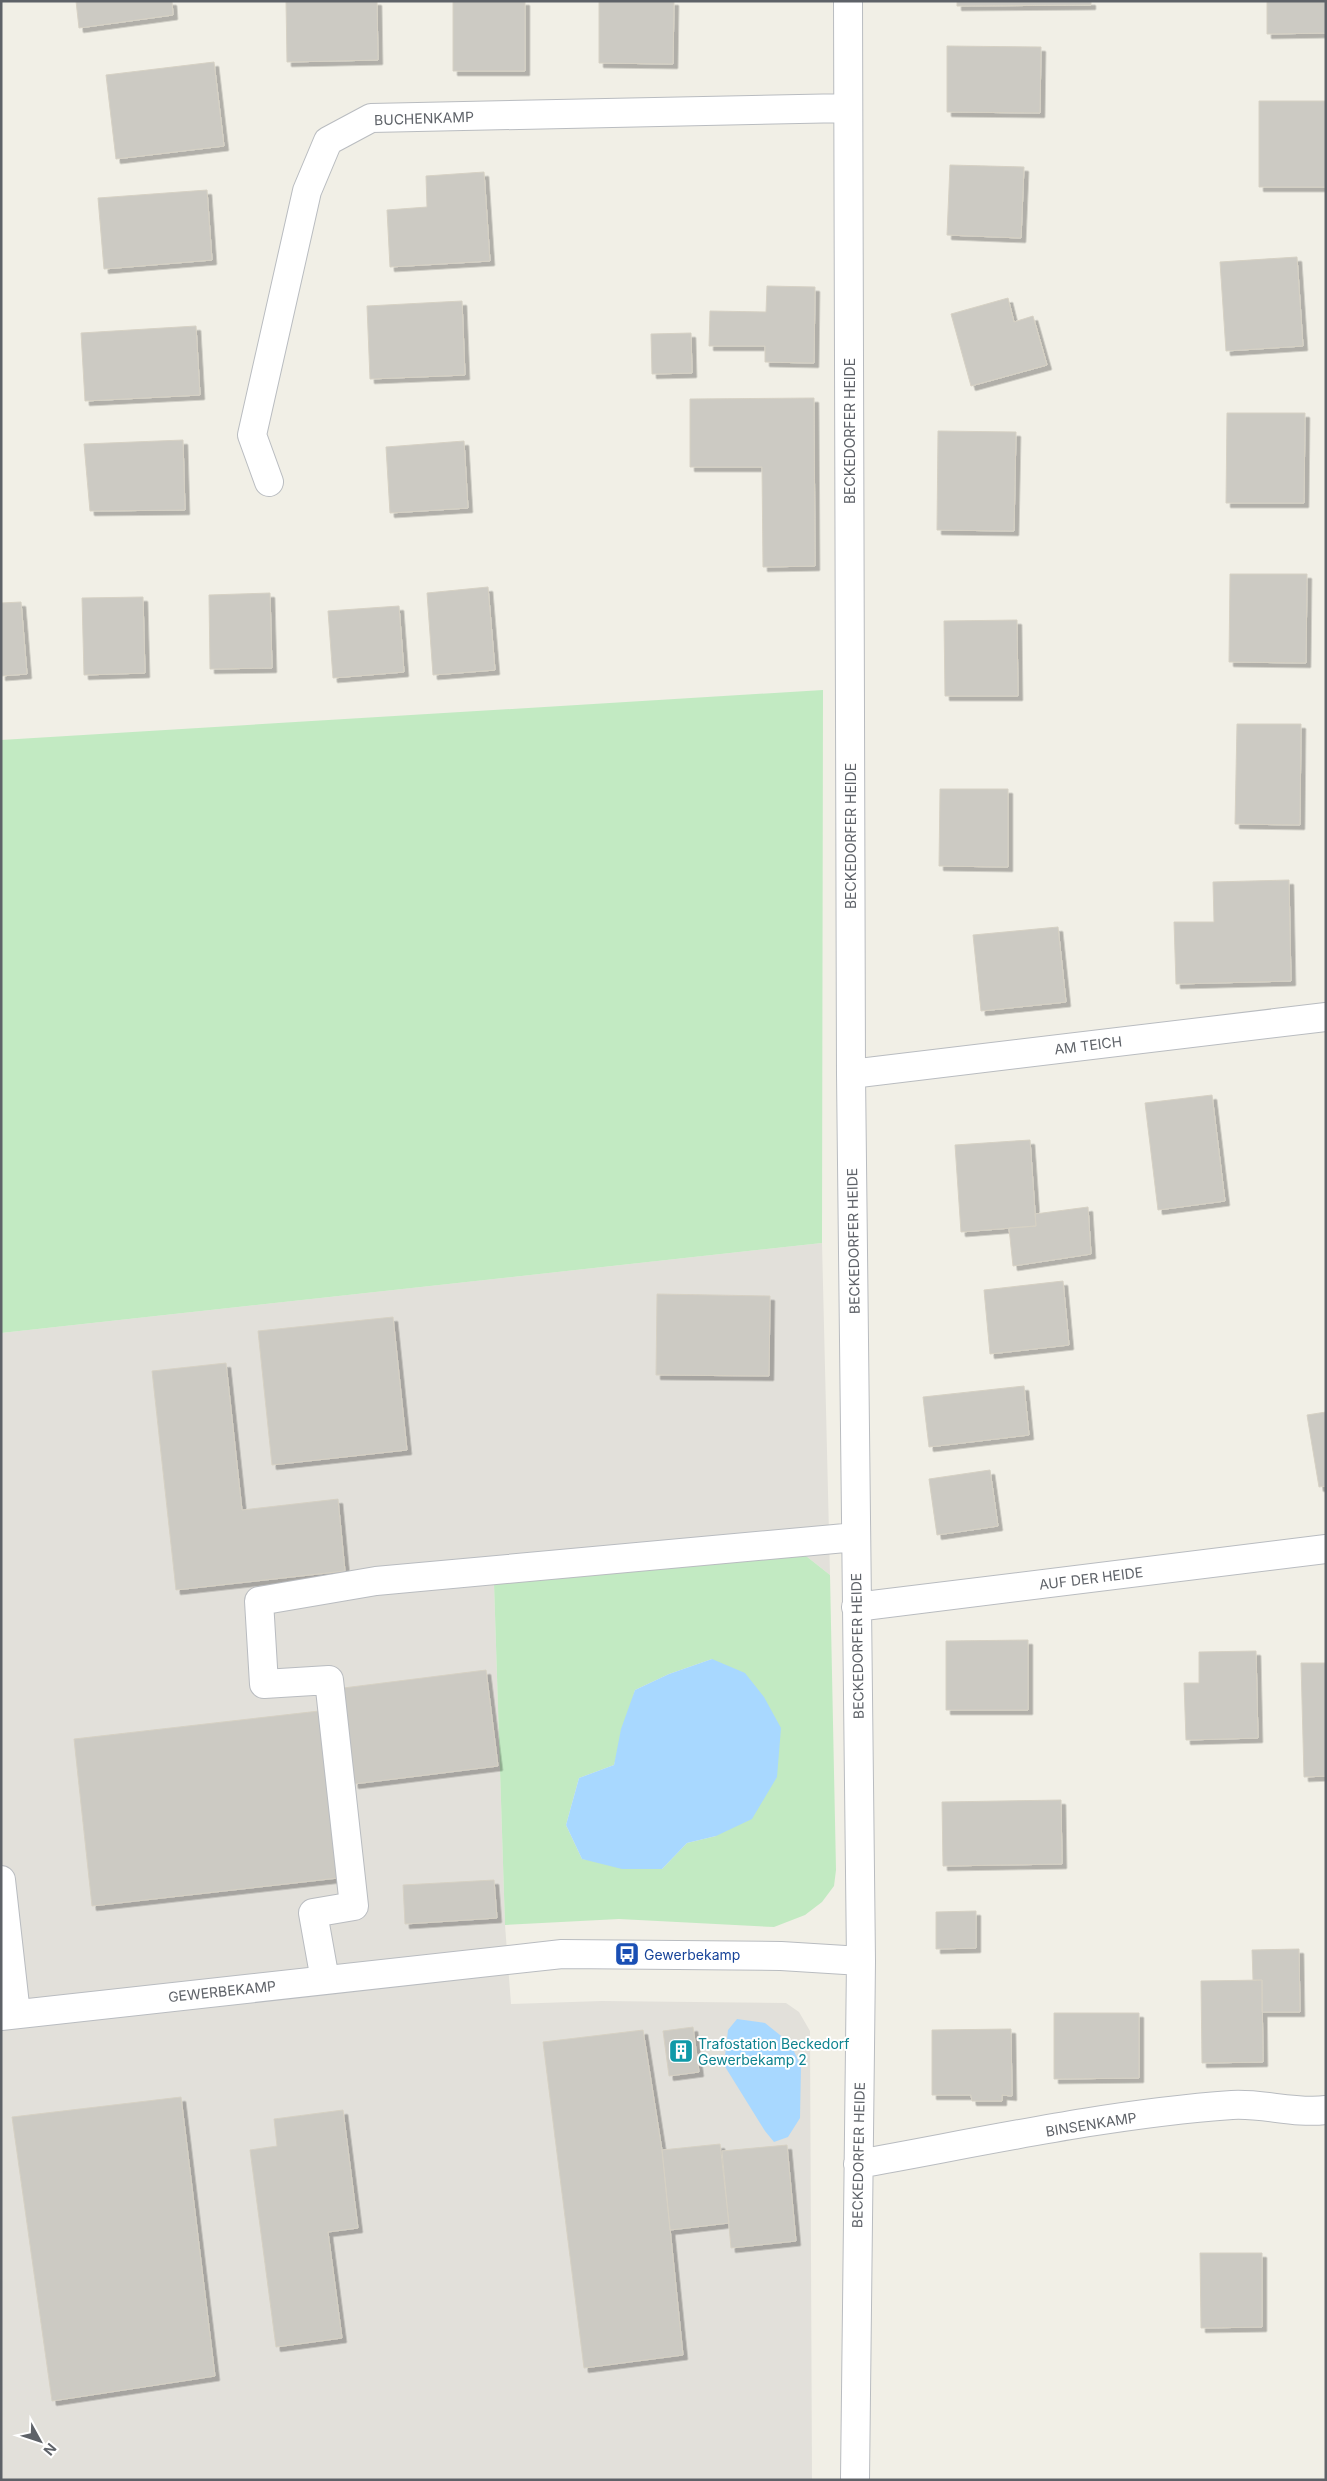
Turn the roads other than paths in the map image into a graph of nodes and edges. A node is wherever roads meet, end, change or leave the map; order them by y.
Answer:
1 (848, 1) edge
2 (848, 108) junction
3 (269, 482) dead end
4 (1326, 1017) edge
5 (851, 1074) junction
6 (856, 1537) junction
7 (1326, 1549) edge
8 (856, 1607) junction
9 (1, 1880) edge
10 (862, 1961) junction
11 (325, 1980) junction
12 (8, 2015) edge
13 (1326, 2110) edge
14 (858, 2164) junction
15 (855, 2480) edge

1 - 2 street, BECKEDORFER HEIDE
2 - 3 street, BUCHENKAMP
2 - 5 street, BECKEDORFER HEIDE
4 - 5 street, AM TEICH
5 - 6 street, BECKEDORFER HEIDE
6 - 8 street, BECKEDORFER HEIDE
6 - 11 street
7 - 8 street, AUF DER HEIDE
8 - 10 street, BECKEDORFER HEIDE
9 - 12 street
10 - 11 street, GEWERBEKAMP
10 - 14 street, BECKEDORFER HEIDE
11 - 12 street, GEWERBEKAMP
13 - 14 street, BINSENKAMP
14 - 15 street, BECKEDORFER HEIDE

